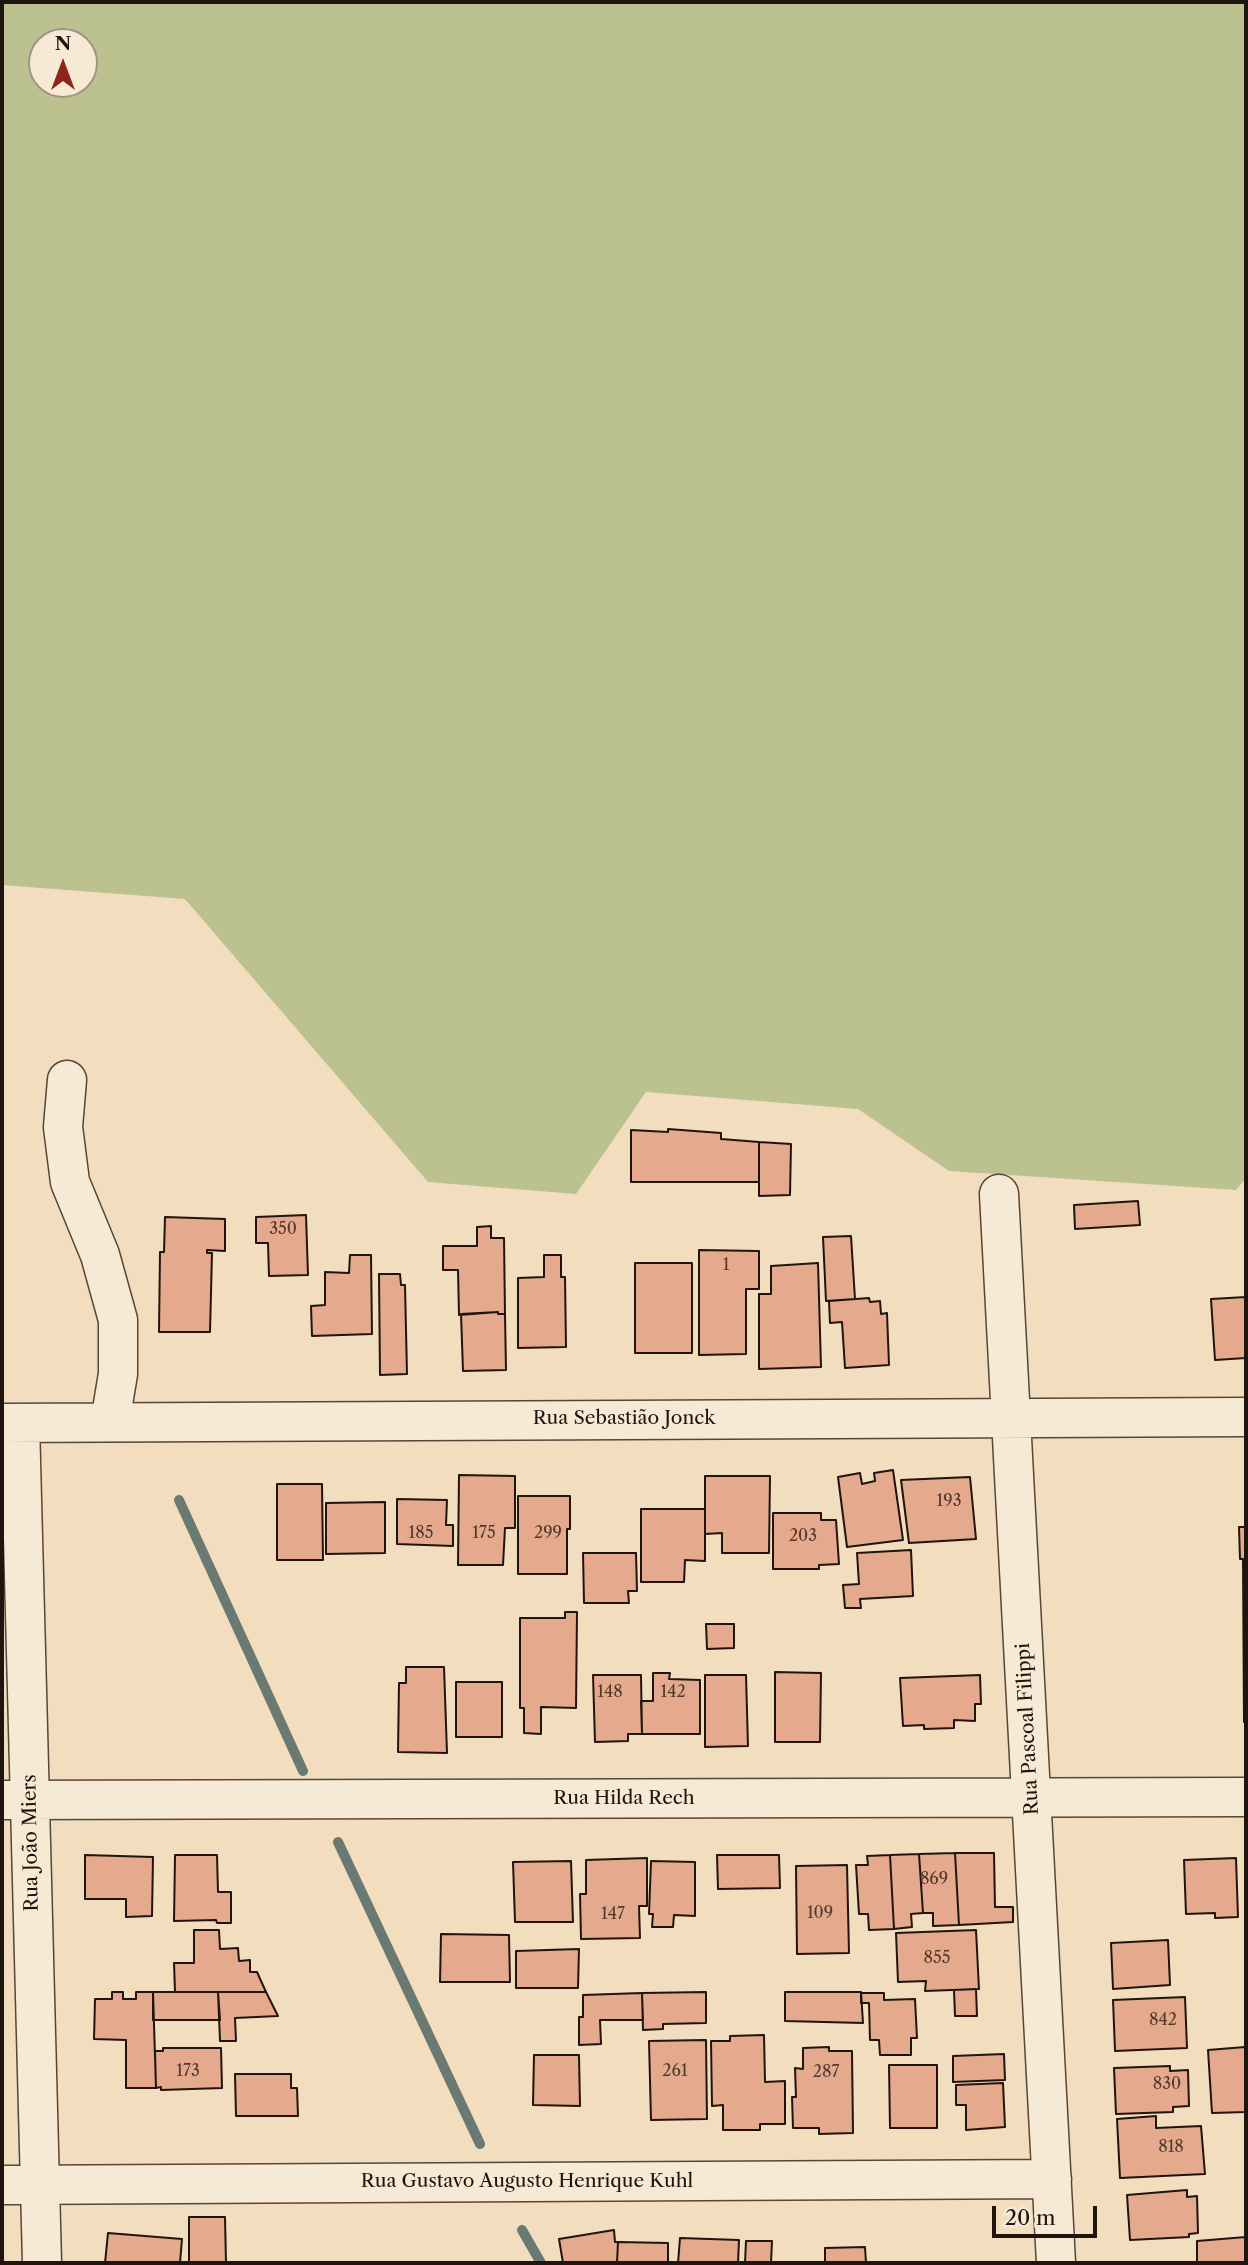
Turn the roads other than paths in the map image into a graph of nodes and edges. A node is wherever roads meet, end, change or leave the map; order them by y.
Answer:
1 (67, 1080) dead end
2 (999, 1194) dead end
3 (1246, 1417) edge
4 (1011, 1418) junction
5 (110, 1422) junction
6 (11, 1423) edge
7 (1246, 1797) edge
8 (1032, 1799) junction
9 (16, 1800) edge
10 (1052, 2179) junction
11 (2, 2185) edge
12 (40, 2185) junction
13 (42, 2263) edge
14 (1056, 2263) edge

1 - 5 street
2 - 4 street, Rua Pascoal Filippi
3 - 4 street, Rua Sebastião Jonck
4 - 5 street, Rua Sebastião Jonck
4 - 8 street, Rua Pascoal Filippi
5 - 6 street, Rua Sebastião Jonck
6 - 9 street, Rua João Miers
7 - 8 street, Rua Hilda Rech
8 - 9 street, Rua Hilda Rech
8 - 10 street, Rua Pascoal Filippi
9 - 12 street, Rua João Miers
10 - 12 street, Rua Gustavo Augusto Henrique Kuhl
10 - 14 street, Rua Pascoal Filippi
11 - 12 street, Rua Gustavo Augusto Henrique Kuhl
12 - 13 street, Rua João Miers

